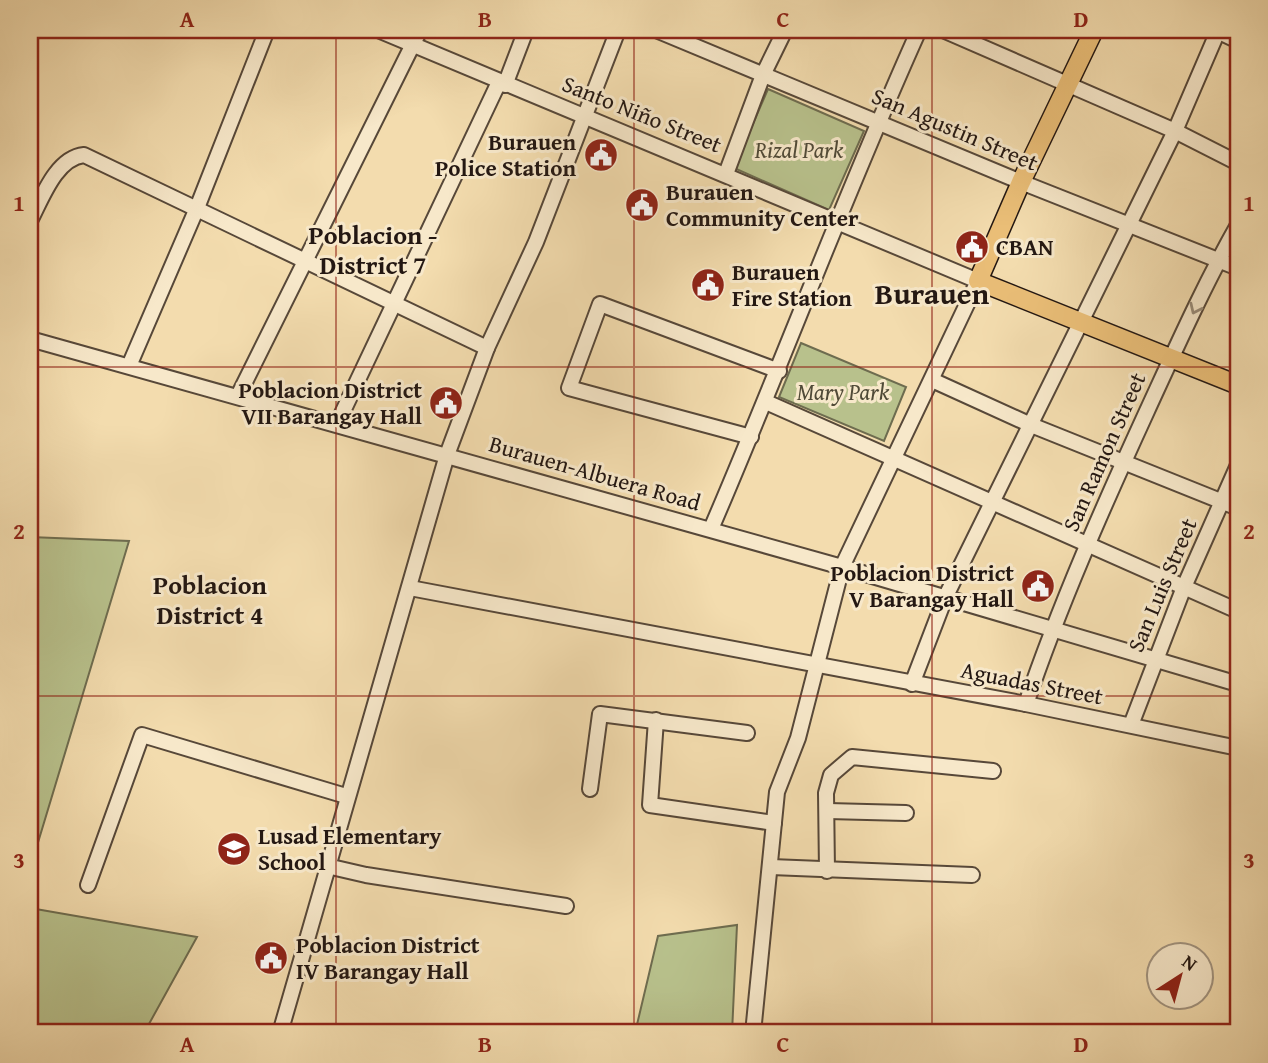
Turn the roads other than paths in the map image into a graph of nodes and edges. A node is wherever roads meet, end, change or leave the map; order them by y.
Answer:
1 (267, 30) edge
2 (378, 30) edge
3 (419, 30) edge
4 (526, 30) edge
5 (618, 30) edge
6 (656, 30) edge
7 (785, 30) edge
8 (919, 30) edge
9 (943, 30) edge
10 (1094, 30) edge
11 (1216, 31) edge
12 (1238, 41) edge
13 (412, 45) junction
14 (764, 75) junction
15 (502, 83) junction
16 (1069, 85) junction
17 (583, 116) junction
18 (878, 122) junction
19 (1175, 131) junction
20 (1238, 163) edge
21 (726, 174) junction
22 (1021, 182) junction
23 (197, 208) junction
24 (30, 220) edge
25 (838, 222) junction
26 (1127, 223) junction
27 (1238, 225) edge
28 (304, 259) junction
29 (1219, 259) junction
30 (1238, 268) edge
31 (978, 281) junction
32 (393, 303) junction
33 (1082, 324) junction
34 (30, 339) edge
35 (487, 348) junction
36 (1171, 358) junction
37 (129, 366) junction
38 (779, 372) junction
39 (932, 380) junction
40 (1238, 385) edge
41 (238, 396) junction
42 (766, 402) junction
43 (337, 424) junction
44 (1031, 425) junction
45 (751, 436) junction
46 (447, 455) junction
47 (895, 458) junction
48 (1124, 461) junction
49 (1238, 465) edge
50 (993, 501) junction
51 (1223, 502) junction
52 (1238, 508) edge
53 (711, 529) junction
54 (1087, 544) junction
55 (842, 566) junction
56 (410, 587) junction
57 (1184, 587) junction
58 (945, 598) junction
59 (1238, 611) edge
60 (1051, 629) junction
61 (1154, 661) junction
62 (818, 666) junction
63 (912, 684) junction
64 (1238, 684) edge
65 (1026, 704) junction
66 (656, 720) junction
67 (1131, 725) junction
68 (747, 733) dead end
69 (1238, 748) edge
70 (993, 771) dead end
71 (590, 789) dead end
72 (346, 796) junction
73 (828, 811) junction
74 (906, 813) dead end
75 (774, 823) junction
76 (327, 866) junction
77 (771, 867) junction
78 (827, 871) junction
79 (972, 875) dead end
80 (88, 885) dead end
81 (566, 906) dead end
82 (280, 1033) edge
83 (753, 1033) edge

1 - 23 street
2 - 13 street, Santo Niño Street
3 - 13 street
4 - 15 street
5 - 17 street
6 - 14 street, San Agustin Street
7 - 14 street
8 - 18 street
9 - 16 street
10 - 16 main road
11 - 12 street
11 - 19 street
13 - 15 street, Santo Niño Street
13 - 28 street
14 - 18 street, San Agustin Street
14 - 21 street
15 - 17 street, Santo Niño Street
15 - 32 street
16 - 19 street
16 - 22 main road
17 - 21 street, Santo Niño Street
17 - 35 street
18 - 22 street, San Agustin Street
18 - 25 street
19 - 20 street
19 - 26 street
21 - 25 street, Santo Niño Street
22 - 26 street, San Agustin Street
22 - 31 main road
23 - 24 street
23 - 28 street
23 - 37 street
25 - 31 street, Santo Niño Street
25 - 38 street
26 - 29 street, San Agustin Street
26 - 33 street
27 - 29 street, San Ramon Street
28 - 32 street
28 - 41 street
29 - 30 street, San Agustin Street
29 -> 36 street, San Ramon Street
31 - 33 main road, Santo Niño Street
31 - 39 street
32 - 35 street
32 - 43 street
33 - 36 main road, Santo Niño Street
33 - 44 street
34 - 37 street, Burauen-Albuera Road
35 - 46 street
36 - 40 main road, Santo Niño Street
36 - 48 street, San Ramon Street
37 - 41 street, Burauen-Albuera Road
38 - 42 street
38 - 45 street
39 - 44 street
39 - 47 street
41 - 43 street, Burauen-Albuera Road
42 - 45 street
42 - 47 street
43 - 46 street, Burauen-Albuera Road
44 - 48 street
44 - 50 street
45 - 53 street
46 - 53 street, Burauen-Albuera Road
46 - 56 street
47 - 50 street
47 - 55 street
48 - 51 street
48 - 54 street, San Ramon Street
49 - 51 street, San Luis Street
50 - 54 street
50 - 58 street
51 - 52 street
51 - 57 street, San Luis Street
53 - 55 street, Burauen-Albuera Road
54 - 57 street
54 - 60 street, San Ramon Street
55 - 58 street, Burauen-Albuera Road
55 - 62 street
56 - 62 street, Aguadas Street
56 - 72 street
57 - 59 street
57 - 61 street, San Luis Street
58 - 60 street, Burauen-Albuera Road
58 - 63 street
60 - 61 street, Burauen-Albuera Road
60 - 65 street, San Ramon Street
61 - 64 street, Burauen-Albuera Road
61 - 67 street, San Luis Street
62 - 63 street, Aguadas Street
62 - 75 street
63 - 65 street, Aguadas Street
65 - 67 street, Aguadas Street
66 - 68 street
66 - 71 street
66 - 75 street
67 - 69 street, Aguadas Street
70 - 73 street
72 - 76 street
72 - 80 street
73 - 74 street
73 - 78 street
75 - 77 street
76 - 81 street
76 - 82 street
77 - 78 street
77 - 83 street
78 - 79 street

